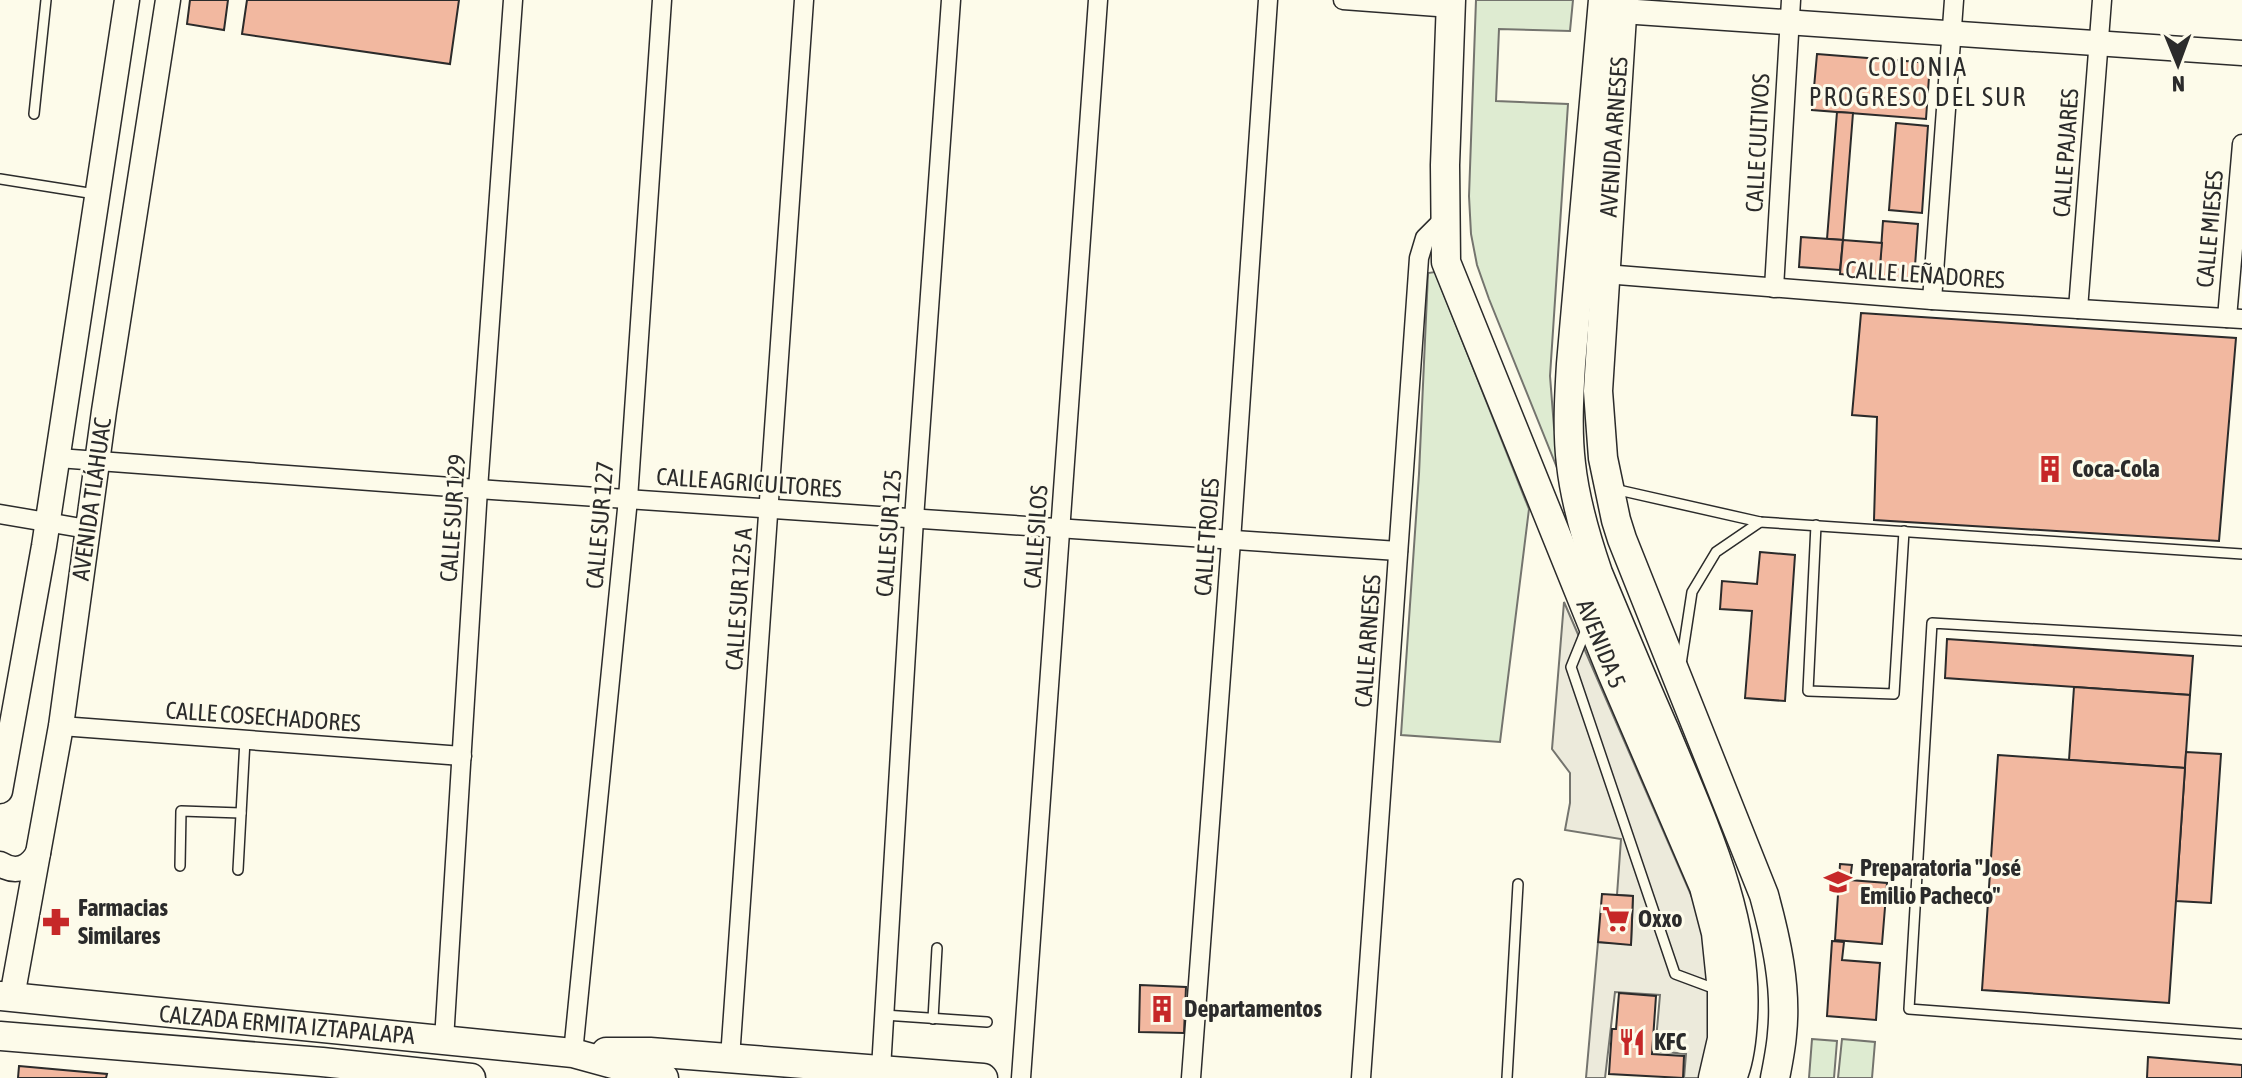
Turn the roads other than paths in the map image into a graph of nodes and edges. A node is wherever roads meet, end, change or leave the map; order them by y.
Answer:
1 (46, 0) edge
2 (127, 0) edge
3 (168, 0) edge
4 (513, 0) edge
5 (662, 0) edge
6 (804, 0) edge
7 (951, 0) edge
8 (1098, 0) edge
9 (1268, 0) edge
10 (1343, 0) edge
11 (1954, 0) edge
12 (2102, 0) edge
13 (1451, 4) edge
14 (1616, 4) edge
15 (1791, 10) edge
16 (1952, 32) junction
17 (2098, 44) junction
18 (2242, 53) edge
19 (34, 114) dead end
20 (2242, 144) edge
21 (0, 179) edge
22 (98, 195) junction
23 (1446, 217) junction
24 (1605, 274) junction
25 (1774, 288) junction
26 (1932, 300) junction
27 (2078, 309) junction
28 (2234, 319) edge
29 (58, 458) junction
30 (97, 462) junction
31 (1609, 488) junction
32 (478, 489) junction
33 (628, 499) junction
34 (769, 509) junction
35 (0, 514) edge
36 (914, 519) junction
37 (47, 522) junction
38 (1760, 522) junction
39 (1816, 525) junction
40 (87, 529) junction
41 (1060, 529) junction
42 (1904, 531) junction
43 (1231, 541) junction
44 (1398, 551) junction
45 (2242, 554) edge
46 (1591, 620) junction
47 (2242, 641) edge
48 (1679, 680) junction
49 (61, 726) junction
50 (245, 740) junction
51 (462, 756) junction
52 (0, 791) edge
53 (241, 813) junction
54 (38, 853) junction
55 (0, 864) edge
56 (180, 866) dead end
57 (238, 870) dead end
58 (1518, 884) dead end
59 (937, 948) dead end
60 (1722, 991) junction
61 (6, 997) edge
62 (884, 1015) junction
63 (933, 1019) junction
64 (987, 1022) dead end
65 (2242, 1034) edge
66 (1, 1040) edge
67 (444, 1040) junction
68 (573, 1053) junction
69 (730, 1058) junction
70 (881, 1069) junction
71 (320, 1070) edge
72 (356, 1072) edge
73 (471, 1078) edge
74 (664, 1078) edge
75 (983, 1078) edge
76 (1021, 1078) edge
77 (1191, 1078) edge
78 (1361, 1078) edge
79 (1507, 1078) edge
80 (1713, 1078) edge
81 (1732, 1078) edge
82 (1775, 1078) edge

1 - 19 lane
2 - 22 main road, AVENIDA TLÁHUAC
3 - 30 main road, AVENIDA TLÁHUAC
4 - 32 street, CALLE SUR 129
5 - 33 street, CALLE SUR 127
6 - 34 street, CALLE SUR 125 A
7 - 36 street, CALLE SUR 125
8 - 41 street, CALLE SILOS
9 - 43 street, CALLE TROJES
10 - 13 street
11 - 16 street
12 - 17 street, CALLE PAJARES
13 - 23 main road
14 - 15 main road
14 - 24 main road, AVENIDA ARNESES
14 - 81 main road
15 - 16 main road
15 - 25 street, CALLE CULTIVOS
16 - 17 main road
16 - 26 street
17 - 18 main road
17 - 27 street, CALLE PAJARES
20 - 28 street, CALLE MIESES
21 - 22 lane
22 - 29 main road, AVENIDA TLÁHUAC
23 - 44 street, CALLE ARNESES
23 - 46 main road, AVENIDA 5
24 - 25 street, CALLE LEÑADORES
24 - 31 main road, AVENIDA ARNESES
25 - 26 street, CALLE LEÑADORES
26 - 27 street, CALLE LEÑADORES
27 - 28 street, CALLE LEÑADORES
29 - 30 street, CALLE AGRICULTORES
29 - 37 main road, AVENIDA TLÁHUAC
30 - 32 street, CALLE AGRICULTORES
30 - 40 main road, AVENIDA TLÁHUAC
31 - 38 lane
31 - 48 main road, AVENIDA ARNESES
32 - 33 street, CALLE AGRICULTORES
32 - 51 street, CALLE SUR 129
33 - 34 street, CALLE AGRICULTORES
33 - 68 street, CALLE SUR 127
34 - 36 street, CALLE AGRICULTORES
34 - 69 street, CALLE SUR 125 A
35 - 37 street
36 - 41 street, CALLE AGRICULTORES
36 - 62 street, CALLE SUR 125
37 - 40 street
37 - 52 main road, AVENIDA TLÁHUAC
38 - 39 lane
38 - 48 lane
39 - 42 lane
39 - 42 lane
40 - 49 main road, AVENIDA TLÁHUAC
41 - 43 street, CALLE AGRICULTORES
41 - 76 street, CALLE SILOS
42 - 45 lane
43 - 44 street, CALLE AGRICULTORES
43 - 77 street, CALLE TROJES
44 - 78 street, CALLE ARNESES
46 - 60 main road, AVENIDA 5
46 - 60 lane
47 - 65 lane
48 - 82 main road
49 - 50 street, CALLE COSECHADORES
49 - 54 main road, AVENIDA TLÁHUAC
50 - 51 street, CALLE COSECHADORES
50 - 53 lane
51 - 67 street, CALLE SUR 129
53 - 56 lane
53 - 57 lane
54 - 55 main road
54 - 61 main road, AVENIDA TLÁHUAC
58 - 79 lane
59 - 63 lane
60 - 80 main road, AVENIDA 5
61 - 67 main road, CALZADA ERMITA IZTAPALAPA
62 - 63 lane
62 - 70 street, CALLE SUR 125
63 - 64 lane
66 - 71 main road, CALZADA ERMITA IZTAPALAPA
67 - 68 main road, CALZADA ERMITA IZTAPALAPA
68 - 69 main road, CALZADA ERMITA IZTAPALAPA
68 - 74 main road, CALZADA ERMITA IZTAPALAPA
69 - 70 main road, CALZADA ERMITA IZTAPALAPA
70 - 75 main road, CALZADA ERMITA IZTAPALAPA
71 - 72 main road, CALZADA ERMITA IZTAPALAPA
72 - 73 main road, CALZADA ERMITA IZTAPALAPA

